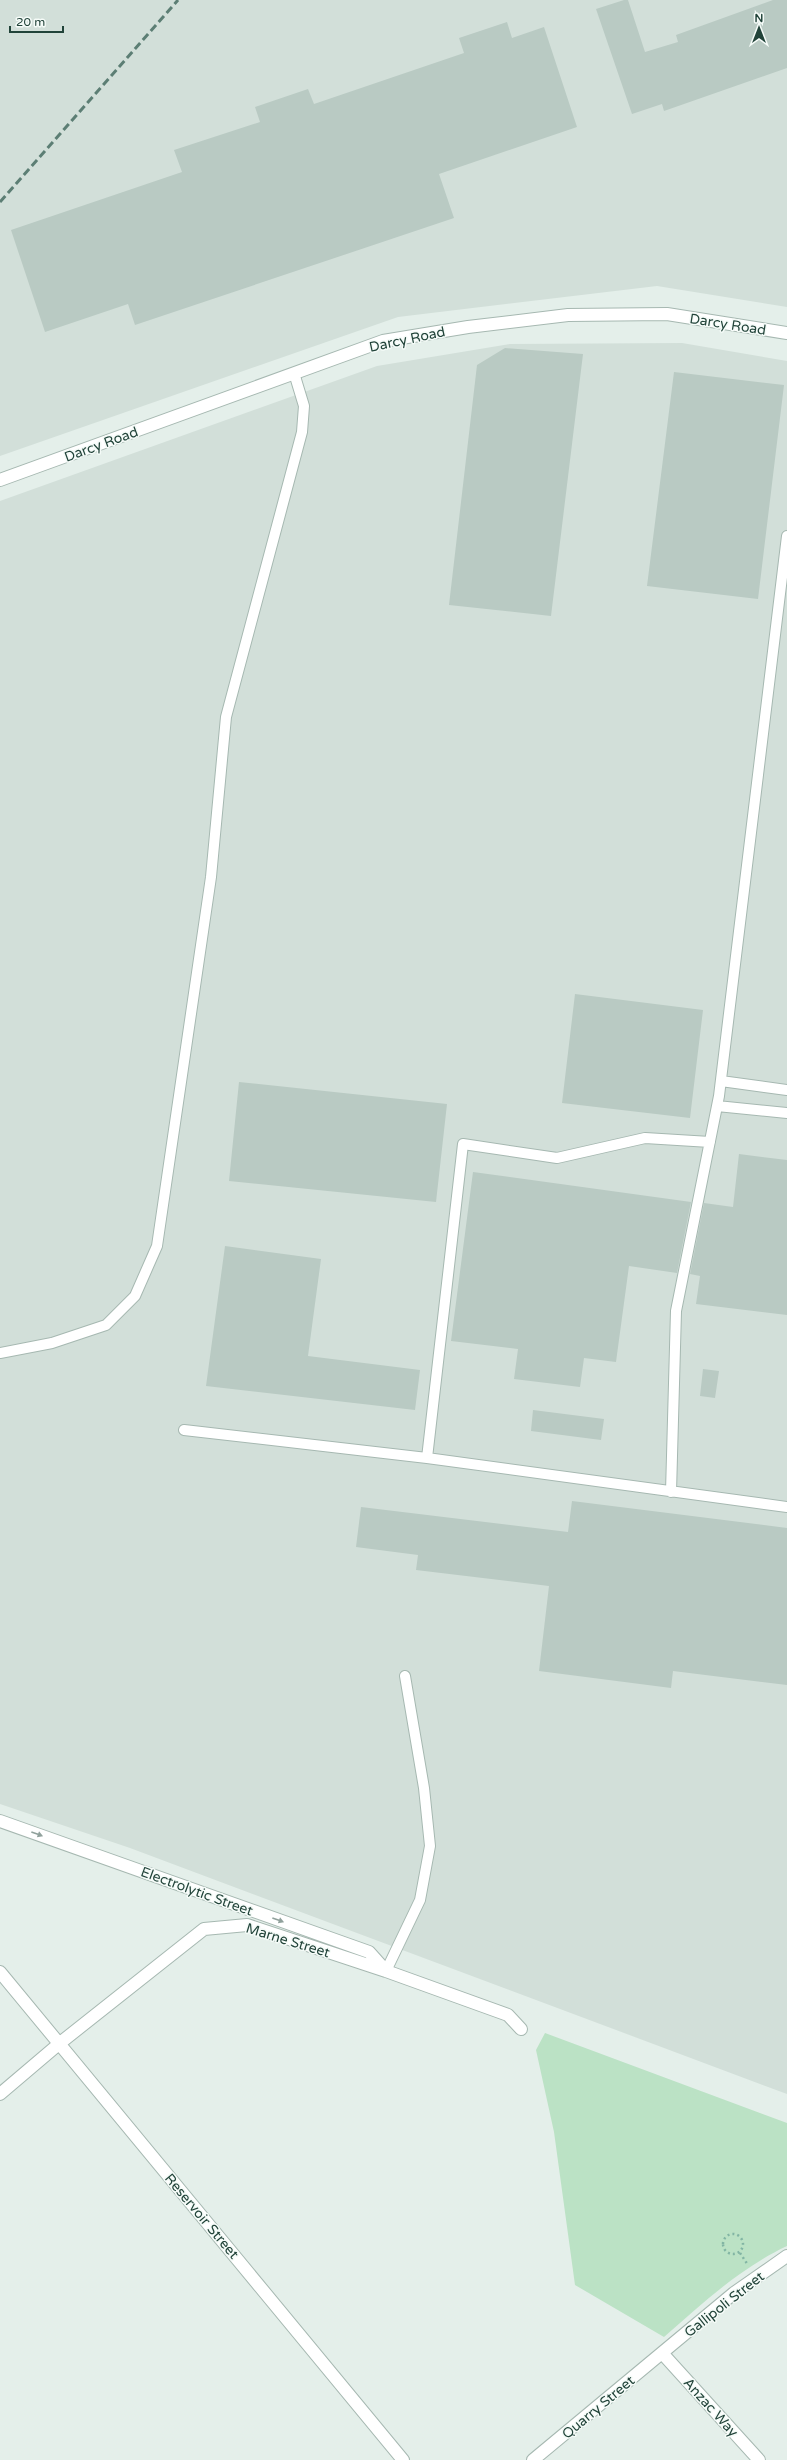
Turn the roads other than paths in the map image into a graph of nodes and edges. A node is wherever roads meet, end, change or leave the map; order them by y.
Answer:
1 (787, 333) edge
2 (294, 373) junction
3 (0, 480) edge
4 (787, 536) edge
5 (721, 1081) junction
6 (787, 1090) edge
7 (717, 1106) junction
8 (787, 1113) edge
9 (710, 1142) junction
10 (0, 1353) edge
11 (184, 1430) dead end
12 (427, 1458) junction
13 (671, 1492) junction
14 (787, 1507) edge
15 (405, 1676) dead end
16 (0, 1821) edge
17 (386, 1971) junction
18 (0, 1972) edge
19 (521, 2029) dead end
20 (60, 2043) junction
21 (0, 2094) edge
22 (787, 2256) edge
23 (662, 2353) junction
24 (404, 2460) edge
25 (533, 2460) edge
26 (760, 2460) edge

1 - 2 street, Darcy Road
2 - 3 street, Darcy Road
2 - 10 lane
4 - 5 lane
5 - 6 lane
5 - 7 lane
7 - 8 lane
7 - 9 lane
9 - 12 lane
9 - 13 lane
11 - 12 lane
12 - 13 lane
13 - 14 lane
15 - 17 lane
16 -> 17 street, Electrolytic Street
17 - 19 street, Marne Street
17 - 20 street, Marne Street
18 - 20 street, Reservoir Street
20 - 21 street, Marne Street
20 - 24 street, Reservoir Street
22 - 23 street, Gallipoli Street
23 - 25 street, Quarry Street
23 - 26 street, Anzac Way

